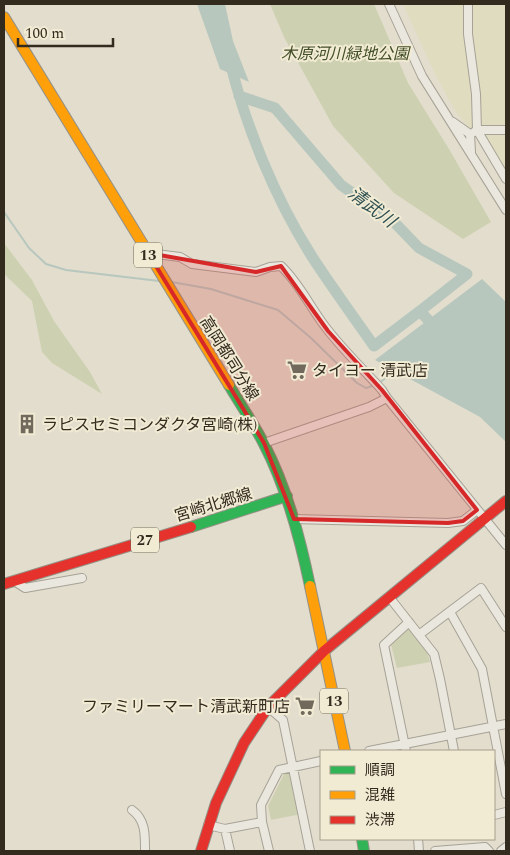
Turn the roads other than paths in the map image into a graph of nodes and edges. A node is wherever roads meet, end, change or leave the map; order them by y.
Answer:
1 (389, 4) edge
2 (468, 4) edge
3 (4, 16) edge
4 (450, 119) junction
5 (506, 130) edge
6 (473, 132) junction
7 (471, 153) junction
8 (506, 179) edge
9 (506, 210) edge
10 (148, 253) junction
11 (387, 398) junction
12 (264, 443) junction
13 (287, 496) junction
14 (506, 501) edge
15 (477, 510) junction
16 (486, 518) junction
17 (294, 519) junction
18 (506, 545) edge
19 (82, 578) dead end
20 (14, 581) junction
21 (4, 584) edge
22 (390, 598) junction
23 (450, 612) junction
24 (409, 622) junction
25 (506, 627) edge
26 (420, 634) junction
27 (324, 651) junction
28 (268, 708) junction
29 (506, 724) edge
30 (493, 727) junction
31 (451, 735) junction
32 (405, 748) edge
33 (344, 750) edge
34 (381, 750) edge
35 (454, 750) edge
36 (320, 761) edge
37 (294, 767) junction
38 (506, 794) edge
39 (132, 810) dead end
40 (262, 822) junction
41 (208, 826) junction
42 (226, 829) junction
43 (506, 847) edge
44 (145, 851) edge
45 (201, 851) edge
46 (230, 851) edge
47 (269, 851) edge
48 (310, 851) edge
49 (435, 851) edge
50 (489, 851) edge
51 (501, 851) edge

1 - 4 street
2 - 6 street
3 - 10 main road, 高岡都司分線 / 13
4 - 6 street
4 - 7 street
5 - 6 street
6 - 7 street
6 - 8 street
7 - 9 street
10 - 11 street
10 - 12 main road, 高岡都司分線 / 13
11 - 12 street
11 - 15 street
12 - 13 main road, 高岡都司分線 / 13
13 - 17 main road, 高岡都司分線 / 13
13 - 20 main road, 宮崎北郷線 / 27
14 - 16 main road
15 - 16 street
15 - 17 street
16 - 18 street
16 - 22 main road
17 - 27 main road, 高岡都司分線 / 13
19 - 20 street
20 - 21 main road, 宮崎北郷線 / 27
22 - 24 street
22 - 27 main road
23 - 25 street
23 - 26 street
23 - 30 street
24 - 26 street
24 - 32 street
26 - 31 street
27 - 28 main road
27 - 33 main road, 高岡都司分線 / 13
28 - 37 street
28 - 41 main road
29 - 30 street
30 - 31 street
30 - 38 street
31 - 32 street
31 - 35 street
32 - 34 street
36 - 37 street
37 - 40 street
37 - 48 street
39 - 44 street
40 - 42 street
40 - 47 street
41 - 42 street
41 - 45 main road
42 - 46 street
43 - 51 street
49 - 50 street

